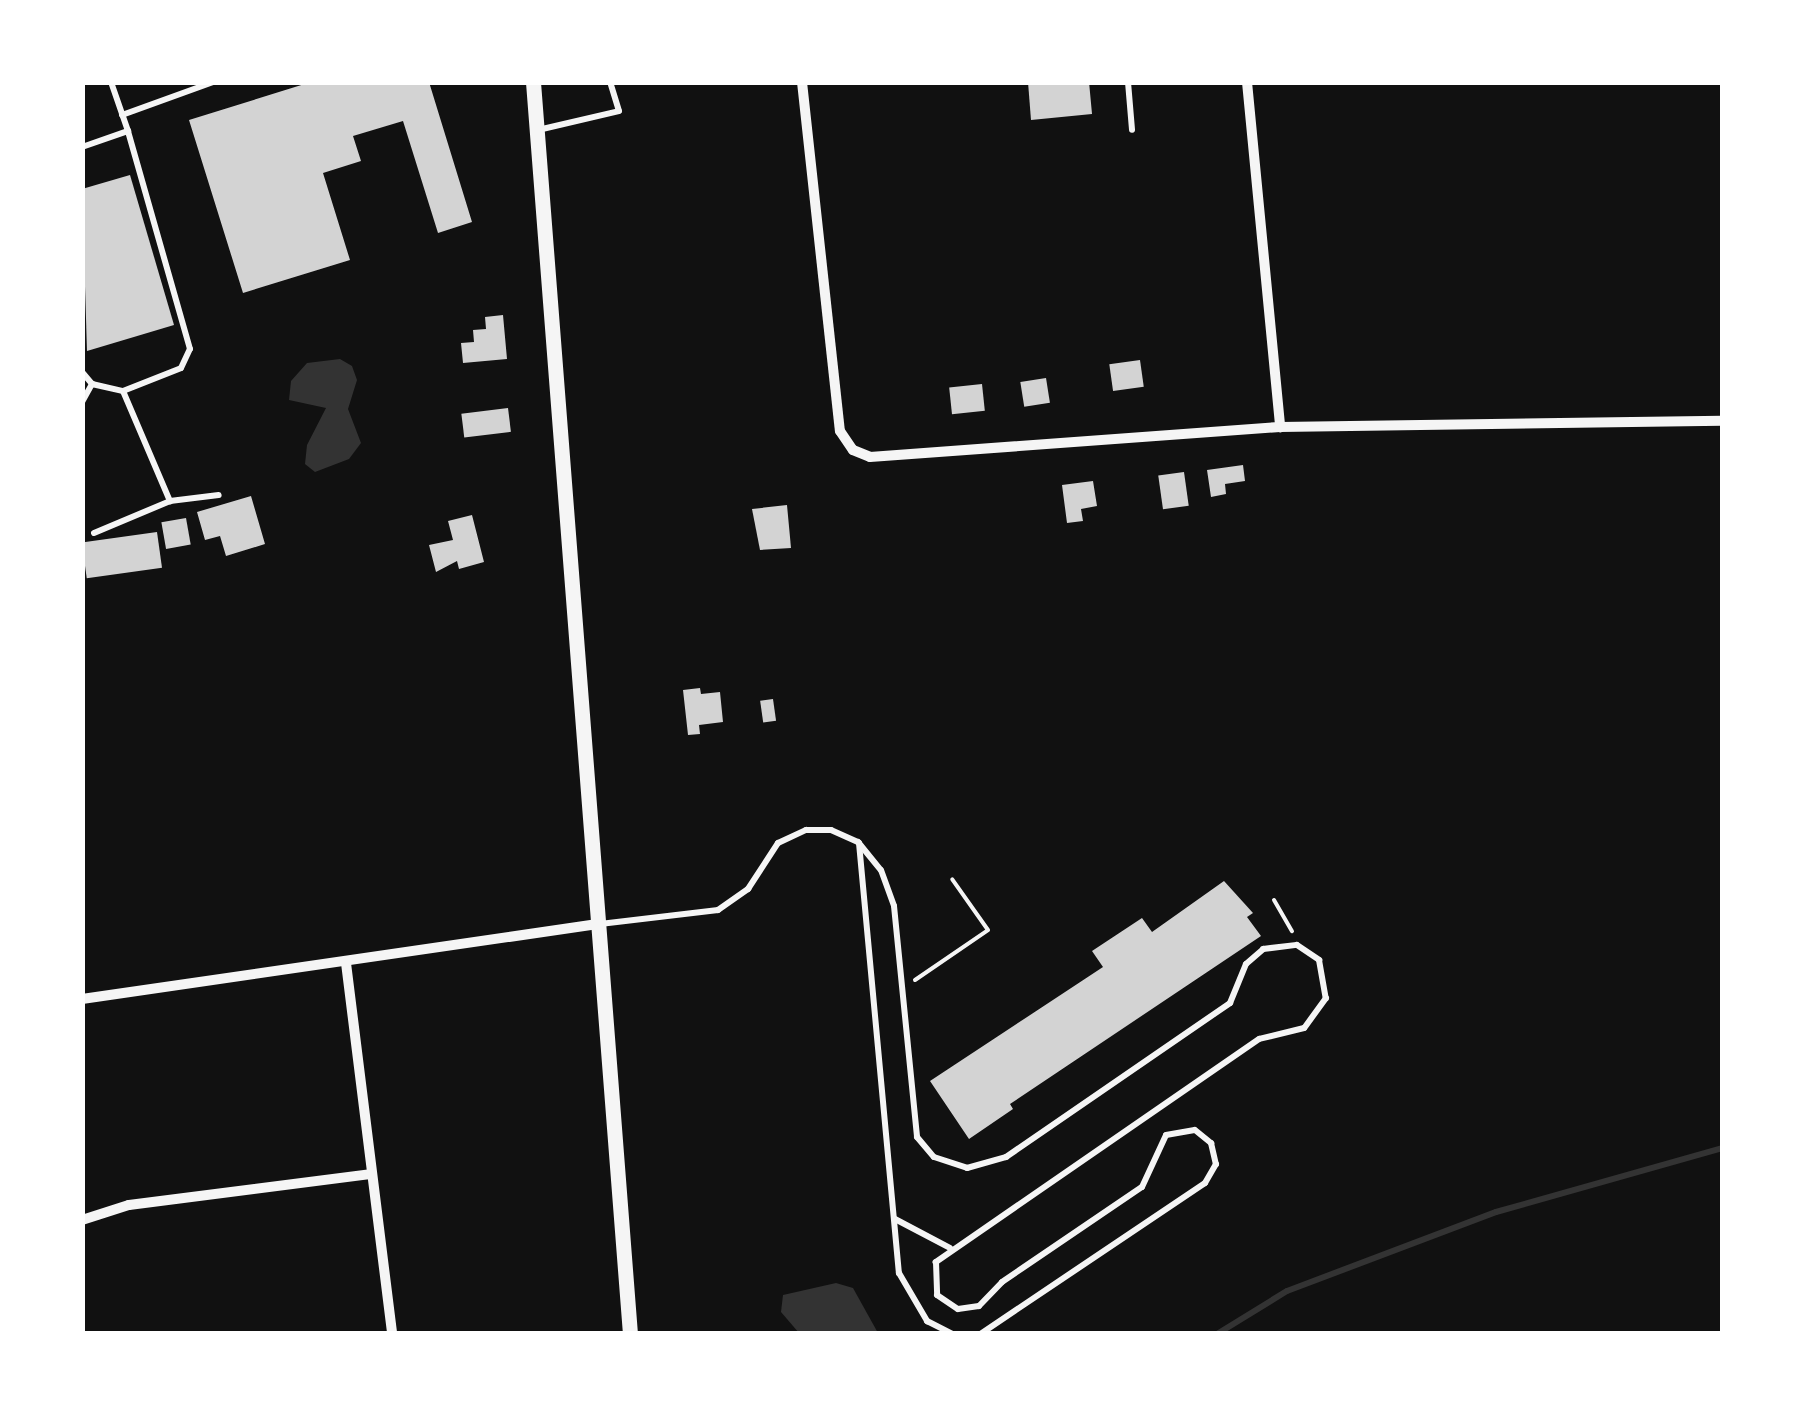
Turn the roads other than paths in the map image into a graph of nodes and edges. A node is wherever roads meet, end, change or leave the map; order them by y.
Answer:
1 (111, 82) edge
2 (213, 82) edge
3 (534, 82) edge
4 (610, 82) edge
5 (802, 82) edge
6 (1128, 82) edge
7 (1248, 82) edge
8 (195, 86) edge
9 (122, 116) junction
10 (537, 130) junction
11 (1132, 130) dead end
12 (128, 131) junction
13 (82, 147) edge
14 (82, 372) edge
15 (92, 384) junction
16 (123, 391) junction
17 (82, 402) edge
18 (1722, 420) edge
19 (1280, 428) junction
20 (219, 495) dead end
21 (170, 501) junction
22 (94, 533) dead end
23 (858, 842) junction
24 (598, 924) junction
25 (346, 963) junction
26 (82, 999) edge
27 (372, 1174) junction
28 (893, 1218) junction
29 (82, 1220) edge
30 (951, 1248) junction
31 (392, 1334) edge
32 (630, 1334) edge
33 (953, 1334) edge
34 (980, 1334) edge

1 - 9 lane
2 - 8 lane
3 - 10 street
4 - 10 lane
5 - 19 street
6 - 11 lane
7 - 19 street
8 - 9 lane
9 - 12 lane
10 - 24 street
12 - 13 lane
12 - 16 lane
14 - 15 lane
15 - 16 lane
15 - 17 lane
16 - 21 lane
18 - 19 street
20 - 21 lane
21 - 22 lane
23 - 24 lane
23 - 28 lane
23 - 30 lane
24 - 25 street
24 - 32 street
25 - 26 street
25 - 27 street
27 - 29 street
27 - 31 street
28 - 30 lane
28 - 33 lane
30 - 34 lane

